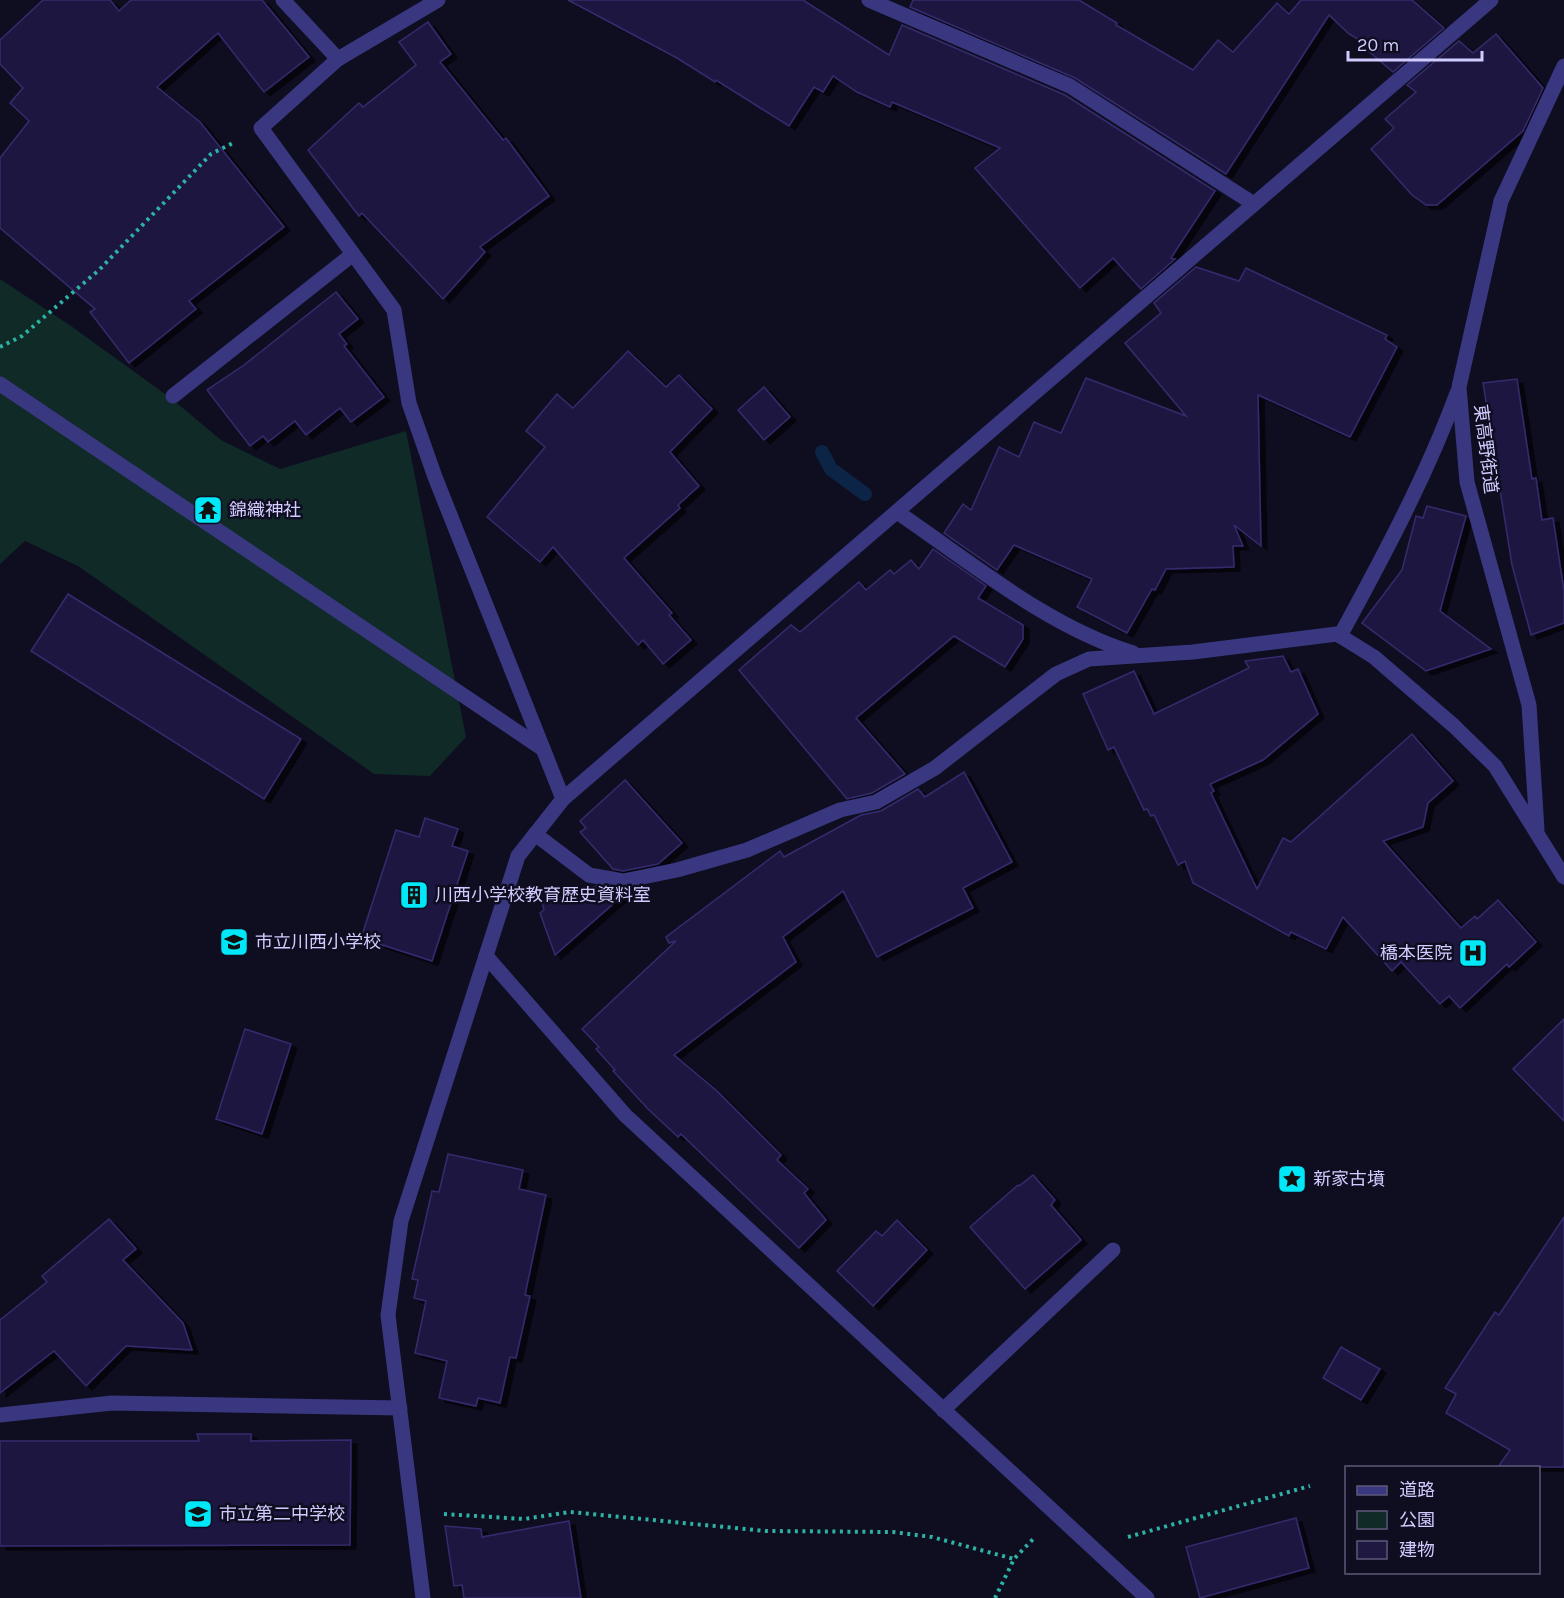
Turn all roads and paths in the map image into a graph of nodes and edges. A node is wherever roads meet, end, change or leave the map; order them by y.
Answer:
1 (283, 0) edge
2 (438, 0) edge
3 (869, 0) edge
4 (1491, 0) edge
5 (895, 5) edge
6 (338, 59) junction
7 (1564, 66) edge
8 (261, 128) junction
9 (1254, 204) junction
10 (353, 254) junction
11 (0, 347) edge
12 (0, 384) edge
13 (1459, 387) junction
14 (173, 396) dead end
15 (897, 512) junction
16 (1340, 636) junction
17 (1143, 656) junction
18 (543, 749) junction
19 (563, 800) junction
20 (1537, 831) junction
21 (535, 834) junction
22 (1564, 877) edge
23 (486, 956) junction
24 (1113, 1250) dead end
25 (400, 1408) junction
26 (944, 1410) junction
27 (0, 1416) edge
28 (1310, 1486) dead end
29 (413, 1512) junction
30 (1093, 1547) junction
31 (423, 1598) edge
32 (995, 1598) edge
33 (1147, 1598) edge

1 - 6 street
2 - 6 street
3 - 5 street
4 - 9 street
5 - 9 street
6 - 8 street
7 - 13 street, 東高野街道
8 - 10 street
8 - 11 path
9 - 15 street
10 - 14 street
10 - 18 street
12 - 18 street
13 - 16 street
13 - 20 street, 東高野街道
15 - 17 street
15 - 19 street
16 - 17 street
16 - 20 street
17 - 21 street
18 - 19 street
19 - 21 street
20 - 22 street, 東高野街道
21 - 23 street
23 - 25 street
23 - 26 street
24 - 26 street
25 - 27 street
25 - 29 street
26 - 30 street
28 - 30 path
29 - 31 street
29 - 32 path
30 - 33 street

